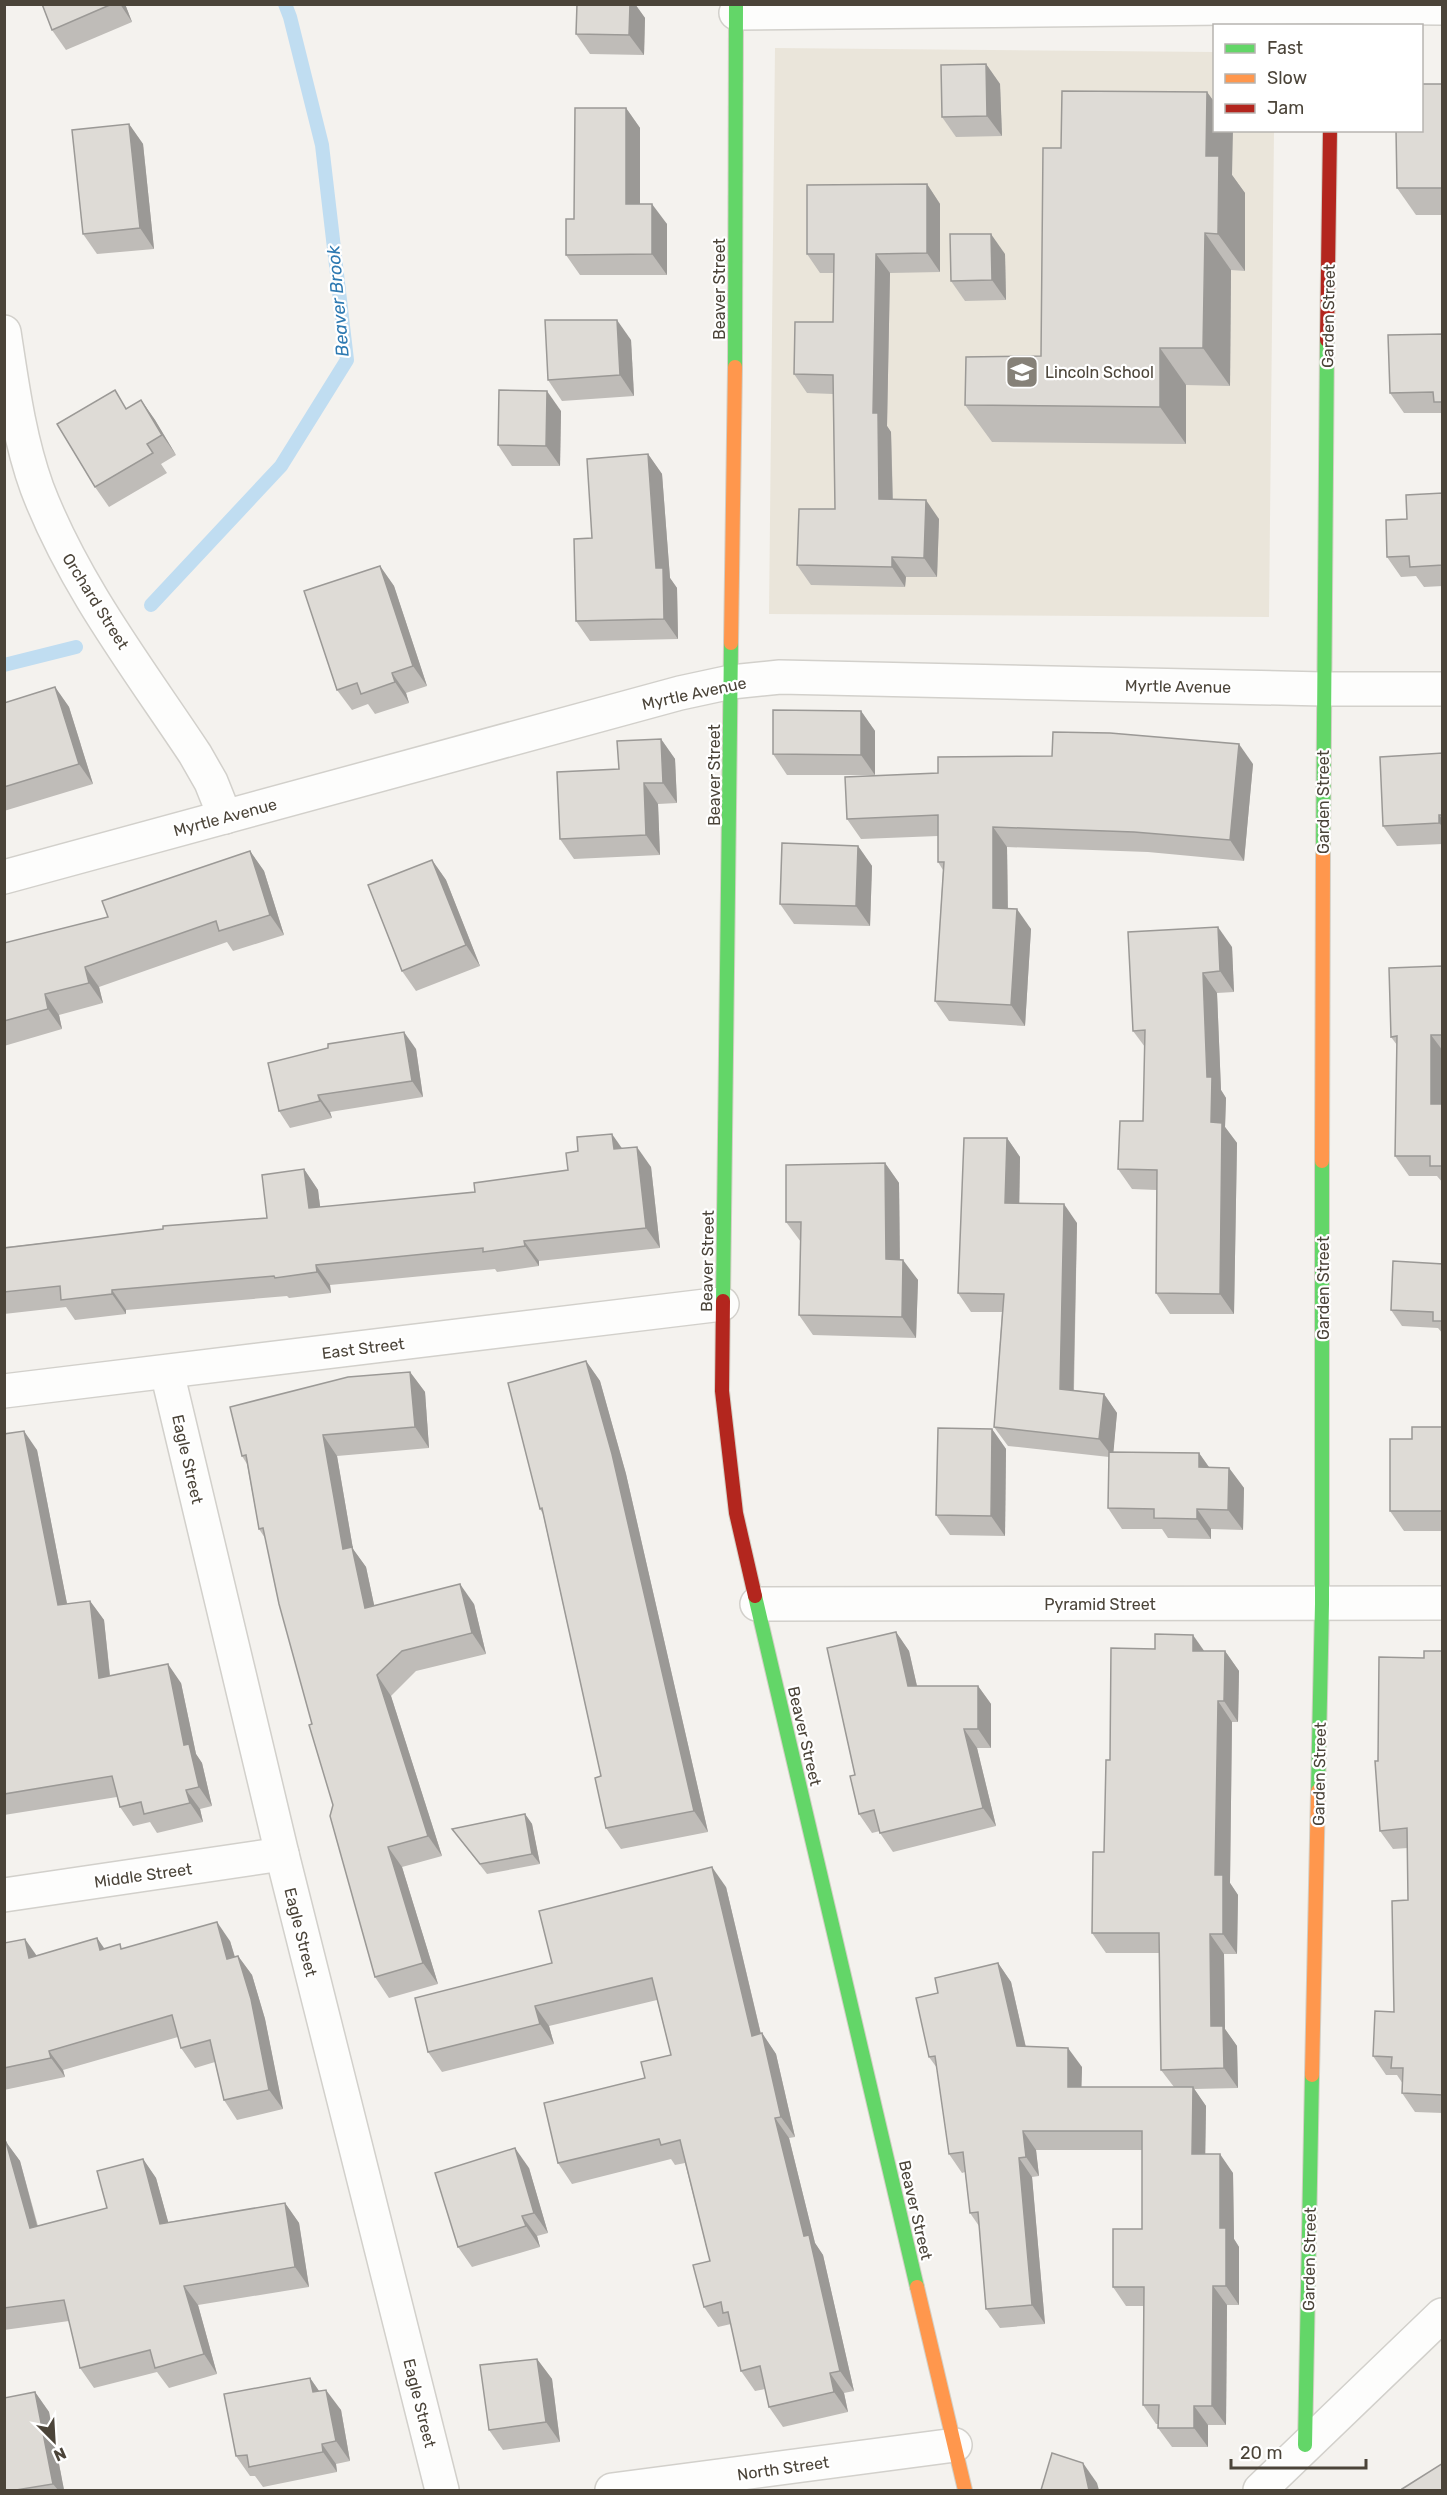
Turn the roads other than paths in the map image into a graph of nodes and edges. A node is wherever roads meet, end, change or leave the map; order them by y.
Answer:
1 (1443, 8) edge
2 (736, 9) edge
3 (1331, 12) edge
4 (1330, 132) edge
5 (4, 332) edge
6 (731, 682) junction
7 (1323, 689) junction
8 (1443, 689) edge
9 (225, 817) junction
10 (4, 877) edge
11 (722, 1304) junction
12 (167, 1372) junction
13 (4, 1391) edge
14 (1443, 1603) edge
15 (757, 1604) junction
16 (1322, 1604) junction
17 (282, 1854) junction
18 (4, 1895) edge
19 (1443, 2314) edge
20 (955, 2445) junction
21 (1305, 2445) junction
22 (442, 2490) edge
23 (612, 2490) edge
24 (965, 2490) edge
25 (1260, 2490) edge

1 - 3 street
2 - 3 street
2 - 6 street, Beaver Street
4 - 7 street, Garden Street
5 - 9 street, Orchard Street
6 - 7 street, Myrtle Avenue
6 - 9 street, Myrtle Avenue
6 - 11 street, Beaver Street
7 - 8 street, Myrtle Avenue
7 - 16 street, Garden Street
9 - 10 street, Myrtle Avenue
11 - 12 street, East Street
11 - 15 street, Beaver Street
12 - 13 street, East Street
12 - 17 street, Eagle Street
14 - 16 street, Pyramid Street
15 - 16 street, Pyramid Street
15 - 20 street, Beaver Street
16 - 21 street, Garden Street
17 - 18 street, Middle Street
17 - 22 street, Eagle Street
19 - 21 street
20 - 23 street, North Street
20 - 24 street, Beaver Street
21 - 25 street

